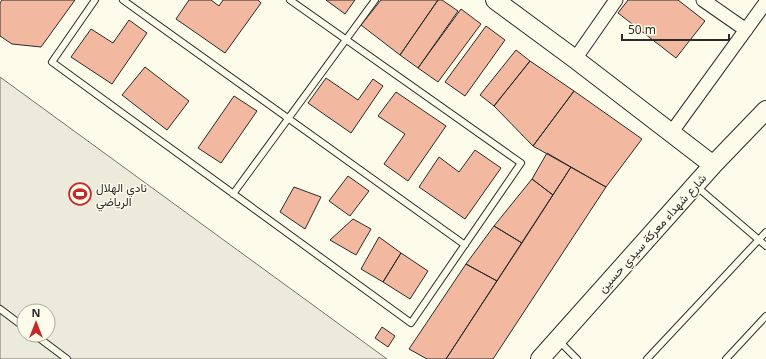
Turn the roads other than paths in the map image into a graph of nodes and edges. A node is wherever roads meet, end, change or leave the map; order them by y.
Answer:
1 (95, 0) edge
2 (123, 0) edge
3 (290, 0) edge
4 (375, 0) edge
5 (495, 0) edge
6 (616, 0) edge
7 (703, 0) edge
8 (766, 2) edge
9 (746, 30) junction
10 (346, 40) junction
11 (576, 59) junction
12 (766, 110) edge
13 (288, 119) junction
14 (671, 133) junction
15 (713, 165) junction
16 (695, 185) junction
17 (233, 194) junction
18 (766, 232) edge
19 (759, 240) junction
20 (465, 245) junction
21 (766, 246) edge
22 (0, 309) edge
23 (766, 316) edge
24 (16, 321) edge
25 (558, 339) junction
26 (46, 343) edge
27 (67, 359) edge
28 (540, 359) edge
29 (577, 359) edge
30 (648, 359) edge
31 (726, 359) edge

1 - 17 lane
2 - 13 lane
3 - 10 lane
4 - 10 lane
5 - 11 main road
6 - 11 street
7 - 9 street
8 - 9 street
9 - 14 street
10 - 13 lane
10 - 20 lane
11 - 14 main road
12 - 15 main road, شارع شهداء معركة سيدي حسين
13 - 17 lane
13 - 20 lane
14 - 15 main road
15 - 16 main road, شارع شهداء معركة سيدي حسين
16 - 19 lane
16 - 25 main road, شارع شهداء معركة سيدي حسين
17 - 20 lane
18 - 19 lane
19 - 21 lane
19 - 30 lane
22 - 24 lane
23 - 31 lane
25 - 28 main road, شارع شهداء معركة سيدي حسين
25 - 29 lane
26 - 27 lane

